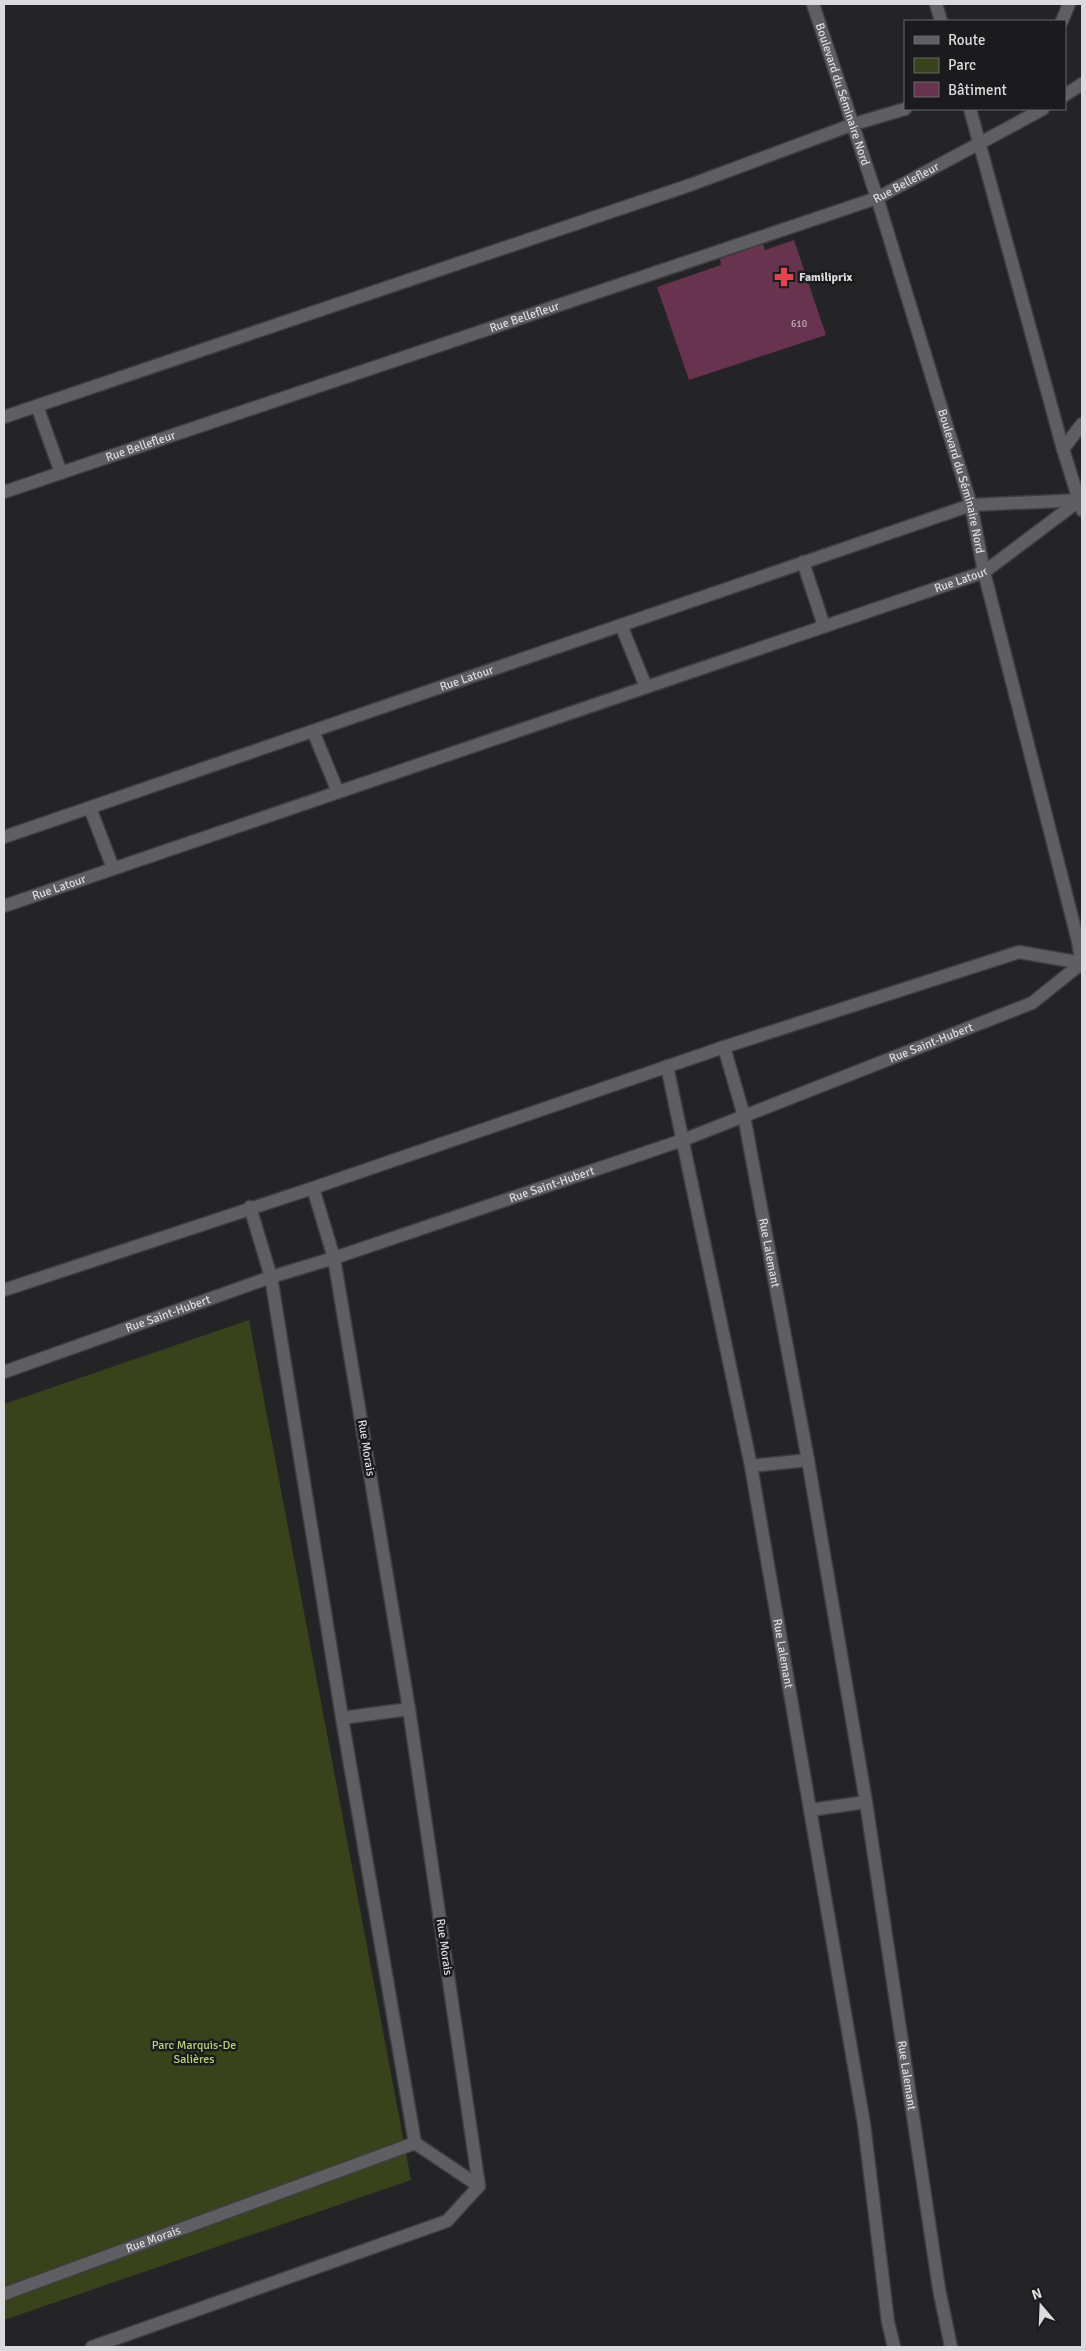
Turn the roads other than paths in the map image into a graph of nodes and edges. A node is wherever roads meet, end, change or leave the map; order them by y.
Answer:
1 (813, 4) edge
2 (936, 4) edge
3 (1069, 4) edge
4 (942, 20) edge
5 (1062, 20) edge
6 (1082, 84) edge
7 (1066, 94) edge
8 (904, 109) edge
9 (970, 110) edge
10 (1041, 110) edge
11 (854, 124) junction
12 (980, 143) junction
13 (877, 198) junction
14 (37, 406) junction
15 (4, 417) edge
16 (1082, 424) edge
17 (1063, 449) junction
18 (61, 473) junction
19 (4, 492) edge
20 (1081, 503) edge
21 (971, 505) junction
22 (803, 562) junction
23 (984, 572) junction
24 (621, 625) junction
25 (824, 626) junction
26 (646, 687) junction
27 (313, 731) junction
28 (338, 792) junction
29 (90, 808) junction
30 (4, 838) edge
31 (113, 868) junction
32 (4, 906) edge
33 (1082, 964) edge
34 (724, 1047) junction
35 (667, 1066) junction
36 (744, 1116) junction
37 (683, 1140) junction
38 (313, 1188) junction
39 (250, 1207) junction
40 (334, 1258) junction
41 (271, 1276) junction
42 (4, 1290) edge
43 (4, 1372) edge
44 (808, 1460) junction
45 (751, 1466) junction
46 (409, 1709) junction
47 (342, 1718) junction
48 (866, 1802) junction
49 (810, 1810) junction
50 (415, 2143) junction
51 (480, 2186) junction
52 (4, 2294) edge
53 (92, 2347) edge
54 (894, 2347) edge
55 (951, 2347) edge

1 - 11 street, Boulevard du Séminaire Nord
2 - 4 street
3 - 5 street
6 - 7 street
8 - 11 street
9 - 12 street
10 - 12 street, Rue Bellefleur
11 - 13 street, Boulevard du Séminaire Nord
11 - 14 street
12 - 13 street, Rue Bellefleur
12 - 17 street
13 - 18 street, Rue Bellefleur
13 - 21 street, Boulevard du Séminaire Nord
14 - 15 street
14 - 18 street
16 - 17 street
17 - 20 street
18 - 19 street, Rue Bellefleur
20 - 21 street, Rue Latour
20 - 23 street, Rue Latour
21 - 22 street, Rue Latour
21 - 23 street, Boulevard du Séminaire Nord
22 - 24 street, Rue Latour
22 - 25 street
23 - 25 street, Rue Latour
23 - 33 street, Boulevard du Séminaire Nord
24 - 26 street
24 - 27 street, Rue Latour
25 - 26 street, Rue Latour
26 - 28 street, Rue Latour
27 - 28 street
27 - 29 street, Rue Latour
28 - 31 street, Rue Latour
29 - 30 street, Rue Latour
29 - 31 street
31 - 32 street, Rue Latour
33 - 34 street
33 - 36 street, Rue Saint-Hubert
34 - 35 street
34 - 36 street, Rue Lalemant
35 - 37 street, Rue Lalemant
35 - 38 street
36 - 37 street, Rue Saint-Hubert
36 - 44 street, Rue Lalemant
37 - 40 street, Rue Saint-Hubert
37 - 45 street, Rue Lalemant
38 - 39 street
38 - 40 street, Rue Morais
39 - 41 street
39 - 42 street
40 - 41 street, Rue Saint-Hubert
40 - 46 street, Rue Morais
41 - 43 street, Rue Saint-Hubert
41 - 47 street
44 - 45 street
44 - 48 street, Rue Lalemant
45 - 49 street, Rue Lalemant
46 - 47 street
46 - 51 street, Rue Morais
47 - 50 street
48 - 49 street
48 - 55 street, Rue Lalemant
49 - 54 street, Rue Lalemant
50 - 51 street
50 - 52 street, Rue Morais
51 - 53 street

